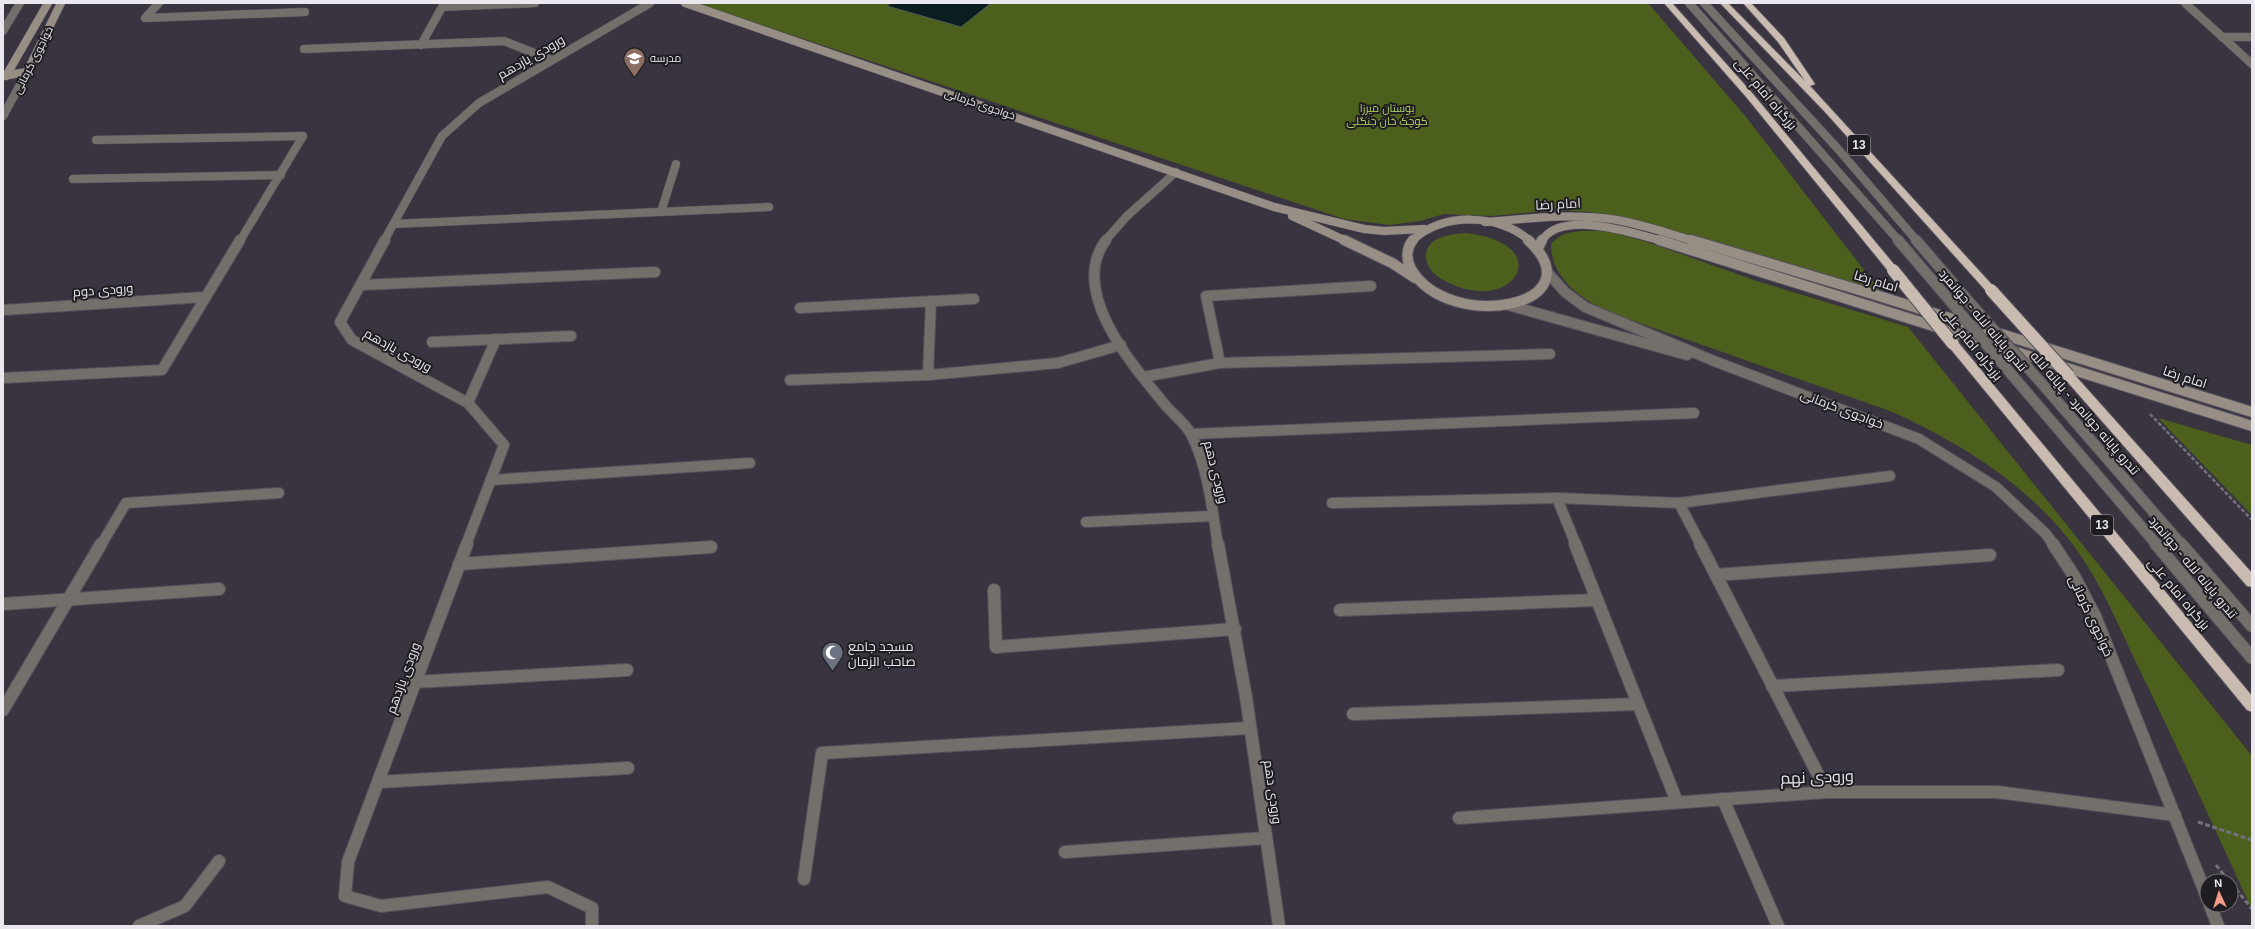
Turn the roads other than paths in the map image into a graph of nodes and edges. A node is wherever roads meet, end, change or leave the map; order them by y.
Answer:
1 (20, 3) edge
2 (48, 3) edge
3 (61, 3) edge
4 (159, 3) edge
5 (535, 3) edge
6 (650, 3) edge
7 (686, 3) edge
8 (1668, 3) edge
9 (1689, 3) edge
10 (1704, 3) edge
11 (1724, 3) edge
12 (1748, 3) edge
13 (2185, 3) edge
14 (305, 12) dead end
15 (4, 28) edge
16 (2222, 37) junction
17 (2252, 38) edge
18 (421, 44) junction
19 (304, 49) dead end
20 (552, 60) junction
21 (2252, 64) edge
22 (27, 72) junction
23 (4, 77) edge
24 (1828, 110) junction
25 (3, 116) edge
26 (96, 140) dead end
27 (676, 164) dead end
28 (1176, 172) junction
29 (281, 175) junction
30 (73, 179) dead end
31 (769, 207) dead end
32 (1274, 207) junction
33 (661, 212) junction
34 (1485, 222) junction
35 (394, 224) junction
36 (1424, 229) junction
37 (1538, 248) junction
38 (656, 272) dead end
39 (1548, 272) junction
40 (1418, 280) junction
41 (361, 285) junction
42 (1370, 286) dead end
43 (205, 297) junction
44 (974, 299) dead end
45 (931, 301) junction
46 (1508, 304) junction
47 (800, 308) dead end
48 (3, 310) edge
49 (571, 336) dead end
50 (496, 339) junction
51 (432, 342) dead end
52 (1122, 345) junction
53 (1550, 354) dead end
54 (1714, 361) junction
55 (1220, 363) junction
56 (928, 375) junction
57 (1143, 377) junction
58 (3, 378) edge
59 (790, 380) dead end
60 (468, 403) junction
61 (2252, 412) edge
62 (1694, 413) dead end
63 (2252, 426) edge
64 (1191, 434) junction
65 (750, 463) dead end
66 (1890, 476) dead end
67 (491, 480) junction
68 (279, 493) dead end
69 (1557, 498) junction
70 (1332, 503) dead end
71 (1679, 503) junction
72 (1212, 516) junction
73 (1086, 522) dead end
74 (711, 547) dead end
75 (1990, 554) dead end
76 (459, 564) junction
77 (1716, 575) junction
78 (2252, 582) edge
79 (219, 589) dead end
80 (994, 590) dead end
81 (68, 599) junction
82 (1597, 600) junction
83 (3, 604) edge
84 (1340, 610) dead end
85 (2252, 626) edge
86 (1235, 629) junction
87 (2252, 658) edge
88 (628, 670) dead end
89 (2058, 670) dead end
90 (415, 682) junction
91 (1772, 686) junction
92 (1638, 704) junction
93 (2252, 706) edge
94 (3, 710) edge
95 (1353, 714) dead end
96 (1250, 728) junction
97 (628, 768) dead end
98 (378, 782) junction
99 (1827, 792) junction
100 (1723, 799) junction
101 (1677, 802) junction
102 (2175, 815) junction
103 (1459, 818) dead end
104 (1266, 838) junction
105 (1065, 852) dead end
106 (219, 861) dead end
107 (2199, 876) edge
108 (804, 879) dead end
109 (2213, 913) edge
110 (139, 926) edge
111 (592, 926) edge
112 (1279, 926) edge
113 (1778, 926) edge
114 (2218, 926) edge

1 - 15 street
2 - 23 main road, خواجوی کرمانی
3 - 22 main road, خواجوی کرمانی
4 - 14 street
5 - 18 street
6 - 20 street, ورودی یازدهم
7 - 28 main road, خواجوی کرمانی
8 - 93 highway, بزرگراه امام علی / 13, bridge
9 - 87 street, تندرو پایانه لاله - جوانمرد, bridge
10 - 85 street, تندرو پایانه جوانمرد - پایانه لاله, bridge
11 - 24 highway, 13
12 - 24 highway
13 - 16 street
16 - 17 street
16 - 21 street
18 - 19 street
18 - 20 street
20 - 35 street, ورودی یازدهم
22 - 23 main road
22 - 25 street, خواجوی کرمانی
24 - 78 highway, 13, bridge
26 - 29 street
27 - 33 street
28 - 32 main road, خواجوی کرمانی
28 - 52 street, ورودی دهم
29 - 30 street
29 - 43 street
31 - 33 street
32 - 36 main road
32 - 40 main road
33 - 35 street
34 - 36 main road
34 - 37 main road
34 - 61 main road, امام رضا
35 - 41 street, ورودی یازدهم
36 - 40 main road
37 - 39 main road
37 - 63 main road, امام رضا
38 - 41 street
39 - 46 main road
39 - 54 street
40 - 46 main road
41 - 60 street, ورودی یازدهم
42 - 55 street
43 - 48 street, ورودی دوم
43 - 58 street
44 - 45 street
45 - 47 street
45 - 56 street
46 - 54 street
49 - 50 street
50 - 51 street
50 - 60 street
52 - 56 street
52 - 57 street, ورودی دهم
53 - 55 street
54 - 102 street, خواجوی کرمانی
55 - 57 street
56 - 59 street
57 - 64 street, ورودی دهم
60 - 67 street, ورودی یازدهم
62 - 64 street
64 - 72 street, ورودی دهم
65 - 67 street
66 - 71 street
67 - 76 street, ورودی یازدهم
68 - 81 street
69 - 70 street
69 - 71 street
69 - 82 street
71 - 77 street
72 - 73 street
72 - 86 street, ورودی دهم
74 - 76 street
75 - 77 street
76 - 90 street, ورودی یازدهم
77 - 91 street
79 - 81 street
80 - 86 street
81 - 83 street
81 - 94 street
82 - 84 street
82 - 92 street
86 - 96 street, ورودی دهم
88 - 90 street
89 - 91 street
90 - 98 street, ورودی یازدهم
91 - 99 street
92 - 95 street
92 - 101 street
96 - 104 street, ورودی دهم
96 - 108 street
97 - 98 street
98 - 111 street, ورودی یازدهم
99 - 100 street, ورودی نهم
99 - 102 street, ورودی نهم
100 - 101 street, ورودی نهم
100 - 113 street
101 - 103 street, ورودی نهم
102 - 107 street, خواجوی کرمانی
104 - 105 street
104 - 112 street, ورودی دهم
106 - 110 street
109 - 114 street

